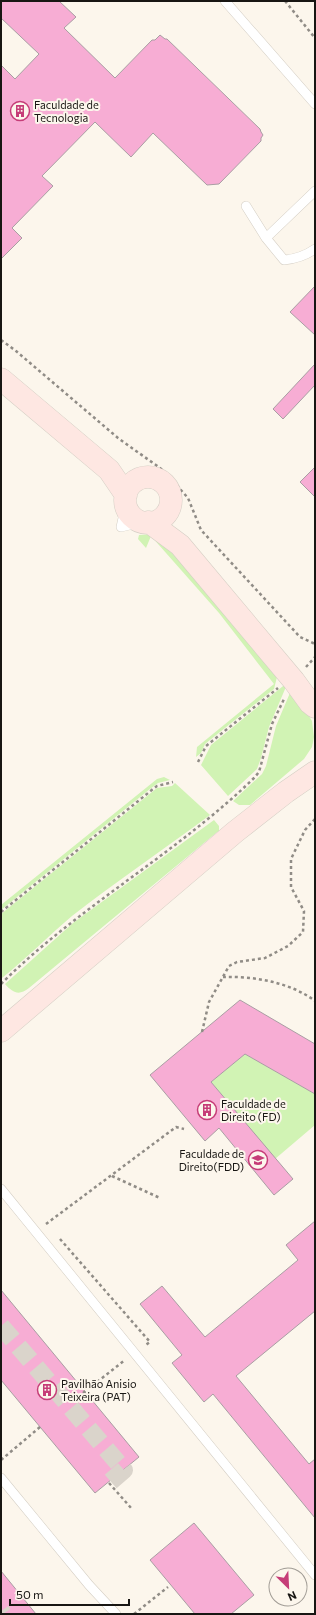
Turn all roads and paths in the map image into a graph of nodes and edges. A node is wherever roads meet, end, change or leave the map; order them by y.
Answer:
1 (225, 1) edge
2 (285, 1) edge
3 (315, 38) edge
4 (315, 104) edge
5 (315, 191) edge
6 (246, 206) dead end
7 (266, 238) junction
8 (315, 249) edge
9 (1, 340) edge
10 (1, 379) edge
11 (109, 470) junction
12 (142, 478) junction
13 (126, 500) junction
14 (153, 519) junction
15 (315, 644) edge
16 (315, 657) edge
17 (294, 681) junction
18 (313, 710) edge
19 (315, 758) edge
20 (198, 762) dead end
21 (315, 772) edge
22 (173, 782) dead end
23 (286, 792) junction
24 (315, 819) edge
25 (1, 912) edge
26 (223, 977) junction
27 (1, 984) edge
28 (315, 1001) edge
29 (1, 1030) edge
30 (202, 1032) dead end
31 (184, 1129) dead end
32 (111, 1176) junction
33 (1, 1189) edge
34 (160, 1198) dead end
35 (42, 1219) dead end
36 (57, 1236) dead end
37 (135, 1353) junction
38 (83, 1393) dead end
39 (40, 1427) dead end
40 (1, 1460) edge
41 (1, 1478) edge
42 (109, 1483) dead end
43 (132, 1509) dead end
44 (315, 1575) edge
45 (168, 1587) dead end
46 (116, 1614) edge
47 (134, 1614) edge

1 - 4 lane
2 - 3 path
5 - 7 lane
6 - 7 lane
7 - 8 lane
9 - 15 path
10 - 11 street
11 - 12 street
11 - 13 street
12 - 13 street
12 - 14 street
13 - 14 street
14 - 17 street
16 - 17 path
17 - 18 street
17 - 20 path
17 - 27 path
19 - 23 street
21 - 23 street
22 - 25 path
23 - 29 street
24 - 26 path
26 - 28 path
26 - 30 path
31 - 32 path
32 - 34 path
32 - 35 path
33 - 37 lane
36 - 37 path
37 - 38 path
37 - 44 lane
39 - 40 path
41 - 46 lane
42 - 43 path
45 - 47 path

